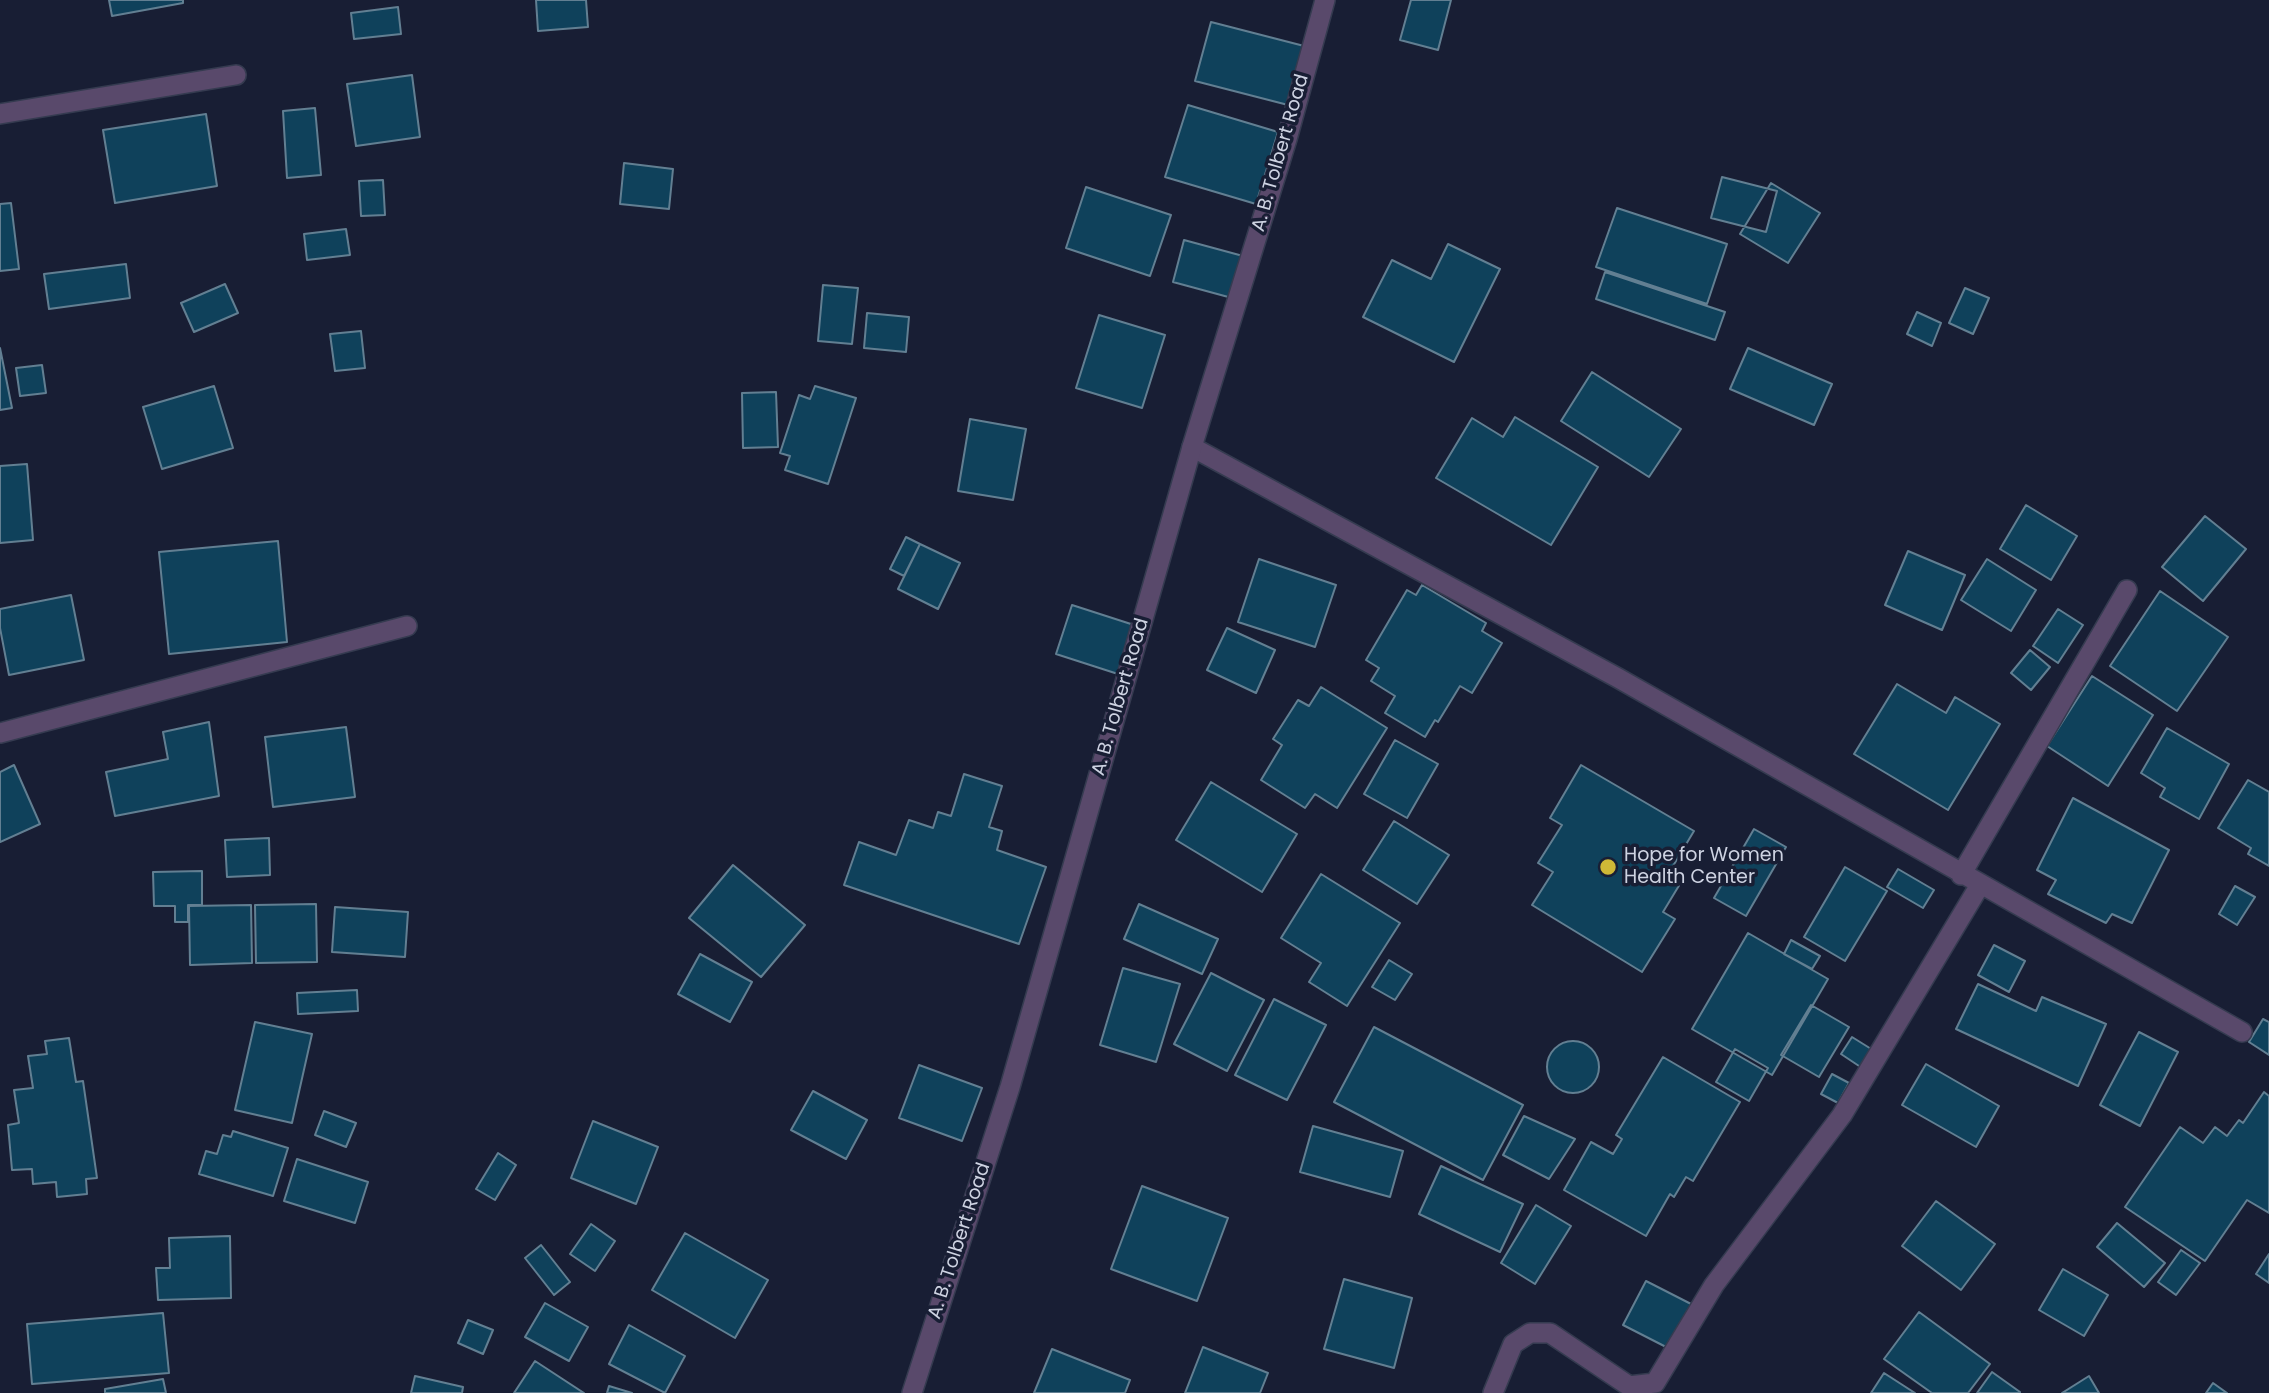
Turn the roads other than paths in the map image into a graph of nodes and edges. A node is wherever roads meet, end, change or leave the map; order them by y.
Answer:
1 (1325, 0) edge
2 (236, 75) dead end
3 (0, 114) edge
4 (1192, 447) junction
5 (2127, 590) dead end
6 (407, 626) dead end
7 (0, 733) edge
8 (1961, 875) junction
9 (1980, 885) junction
10 (2242, 1032) dead end
11 (912, 1393) edge
12 (1493, 1393) edge

1 - 4 street, A. B. Tolbert Road
2 - 3 street
4 - 8 street
4 - 11 street, A. B. Tolbert Road
5 - 8 street
6 - 7 street
8 - 9 street
9 - 10 street
9 - 12 street

